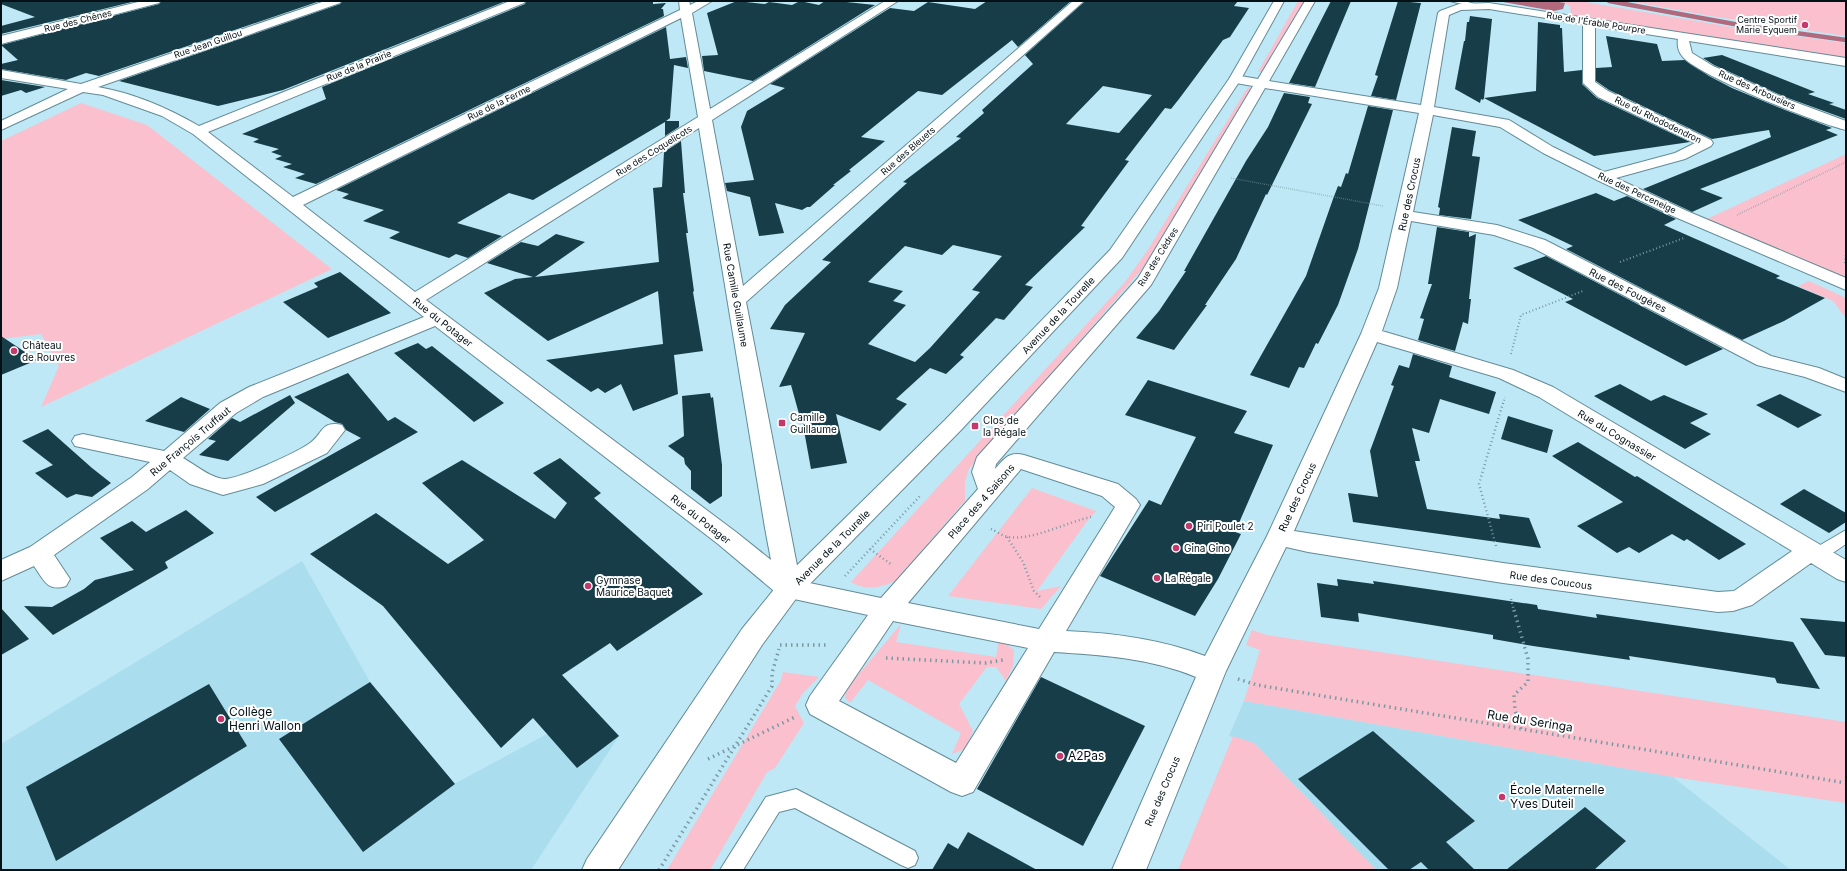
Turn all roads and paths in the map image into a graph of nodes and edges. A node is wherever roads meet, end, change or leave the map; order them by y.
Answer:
1 (155, 1) edge
2 (336, 1) edge
3 (520, 1) edge
4 (707, 1) edge
5 (893, 1) edge
6 (1079, 1) edge
7 (1279, 1) edge
8 (1310, 1) edge
9 (1454, 1) edge
10 (685, 6) edge
11 (1479, 6) junction
12 (1589, 22) junction
13 (1684, 37) junction
14 (1, 40) edge
15 (1846, 62) edge
16 (1, 74) edge
17 (1235, 79) junction
18 (1262, 83) junction
19 (81, 88) junction
20 (39, 108) junction
21 (1427, 110) junction
22 (1, 112) edge
23 (705, 119) junction
24 (1, 126) edge
25 (1846, 126) edge
26 (198, 131) junction
27 (1209, 174) junction
28 (1602, 177) junction
29 (292, 204) junction
30 (1404, 213) junction
31 (1610, 280) junction
32 (1846, 285) edge
33 (414, 300) junction
34 (737, 301) junction
35 (437, 318) junction
36 (1371, 334) junction
37 (1506, 374) junction
38 (1846, 386) edge
39 (334, 430) dead end
40 (83, 441) dead end
41 (169, 459) junction
42 (990, 491) junction
43 (1093, 516) dead end
44 (998, 532) dead end
45 (1279, 536) junction
46 (1846, 536) edge
47 (1007, 537) junction
48 (866, 546) dead end
49 (39, 553) junction
50 (1813, 553) junction
51 (1, 571) edge
52 (1846, 572) edge
53 (57, 579) dead end
54 (912, 580) junction
55 (789, 589) junction
56 (1043, 599) dead end
57 (887, 610) junction
58 (1045, 641) junction
59 (774, 645) dead end
60 (834, 645) dead end
61 (883, 658) dead end
62 (1007, 660) dead end
63 (1212, 671) junction
64 (820, 705) junction
65 (702, 761) dead end
66 (1846, 784) edge
67 (908, 858) dead end
68 (599, 870) edge
69 (731, 870) edge
70 (1129, 870) edge

1 - 14 street, Rue des Chênes
2 - 19 street, Rue Jean Guillou
3 - 26 street, Rue de la Prairie
4 - 10 street, Rue de la Ferme
5 - 23 street, Rue des Coquelicots
6 - 34 street, Rue des Bleuets
7 - 17 street, Avenue de la Tourelle
8 - 18 street, Rue des Cèdres
9 - 11 lane
10 - 23 street, Rue Camille Guillaume
10 - 29 street, Rue de la Ferme
11 - 12 street, Rue de l'Érable Pourpre
11 - 21 street, Rue de l'Érable Pourpre
12 - 13 street, Rue de l'Érable Pourpre
12 - 28 street, Rue du Rhododendron
13 - 15 street, Rue de l'Érable Pourpre
13 - 25 street, Rue des Arbousiers
16 - 19 street, Rue du Potager
17 - 18 street, Rue des Perceneige
17 - 55 street, Avenue de la Tourelle
18 - 21 street, Rue des Perceneige
18 - 27 street, Rue des Cèdres
19 - 20 street, Rue Jean Guillou
19 - 26 street, Rue du Potager
20 - 22 street
20 - 24 street, Rue Jean Guillou
21 - 28 street, Rue des Perceneige
21 - 30 street, Rue des Crocus
23 - 33 street, Rue des Coquelicots
23 - 34 street, Rue Camille Guillaume
26 - 29 street, Rue du Potager
27 - 30 path
27 - 42 street, Rue des Cèdres
28 - 32 street, Rue des Perceneige
29 - 33 street, Rue du Potager
30 - 31 street, Rue des Fougères
30 - 36 street, Rue des Crocus
31 - 37 path
31 - 38 street, Rue des Fougères
33 - 35 street, Rue du Potager
34 - 55 street, Rue Camille Guillaume
35 - 41 street, Rue François Truffaut
35 - 55 street, Rue du Potager
36 - 37 street, Rue du Cognassier
36 - 45 street, Rue des Crocus
37 - 50 street, Rue du Cognassier
39 - 41 street
40 - 41 street
41 - 49 street, Rue François Truffaut
42 - 54 street, Place des 4 Saisons
42 - 58 street, Place des 4 Saisons
43 - 47 path
44 - 47 path
45 - 50 street, Rue des Coucous
45 - 63 street, Rue des Crocus
46 - 50 lane
47 - 56 path
48 - 54 path
49 - 51 street, Rue François Truffaut
49 - 53 street
50 - 52 street, Rue du Cognassier
54 - 57 street, Place des 4 Saisons
55 - 57 street
55 - 68 street, Avenue de la Tourelle
57 - 58 street
57 - 64 street, Place des 4 Saisons
58 - 63 street
58 - 64 street
59 - 60 path
61 - 62 path
63 - 66 path, Rue du Seringa
63 - 70 street, Rue des Crocus
64 - 65 path
67 - 69 lane

